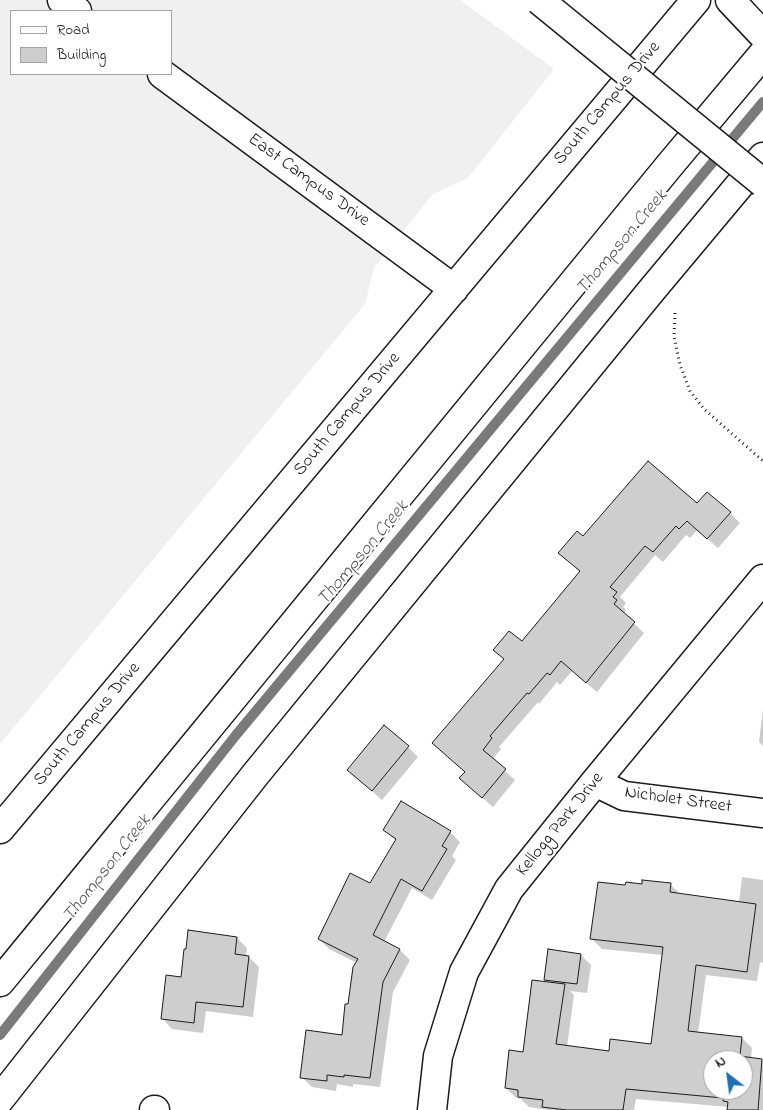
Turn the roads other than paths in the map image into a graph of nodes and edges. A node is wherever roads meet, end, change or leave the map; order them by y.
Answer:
1 (62, 0) edge
2 (539, 0) edge
3 (696, 0) edge
4 (730, 0) edge
5 (76, 10) edge
6 (763, 35) edge
7 (763, 54) edge
8 (163, 75) edge
9 (763, 157) edge
10 (763, 183) edge
11 (454, 289) junction
12 (763, 579) edge
13 (595, 782) junction
14 (763, 813) edge
15 (0, 829) edge
16 (0, 982) edge
17 (0, 1099) edge
18 (432, 1110) edge

1 - 5 main road
2 - 10 main road, bridge
3 - 11 main road, South Campus Drive
4 - 6 main road
7 - 16 main road
8 - 11 main road, East Campus Drive
9 - 17 main road
11 - 15 main road, South Campus Drive
12 - 13 main road, Kellogg Park Drive
13 - 14 main road, Nicholet Street
13 - 18 main road, Kellogg Park Drive

